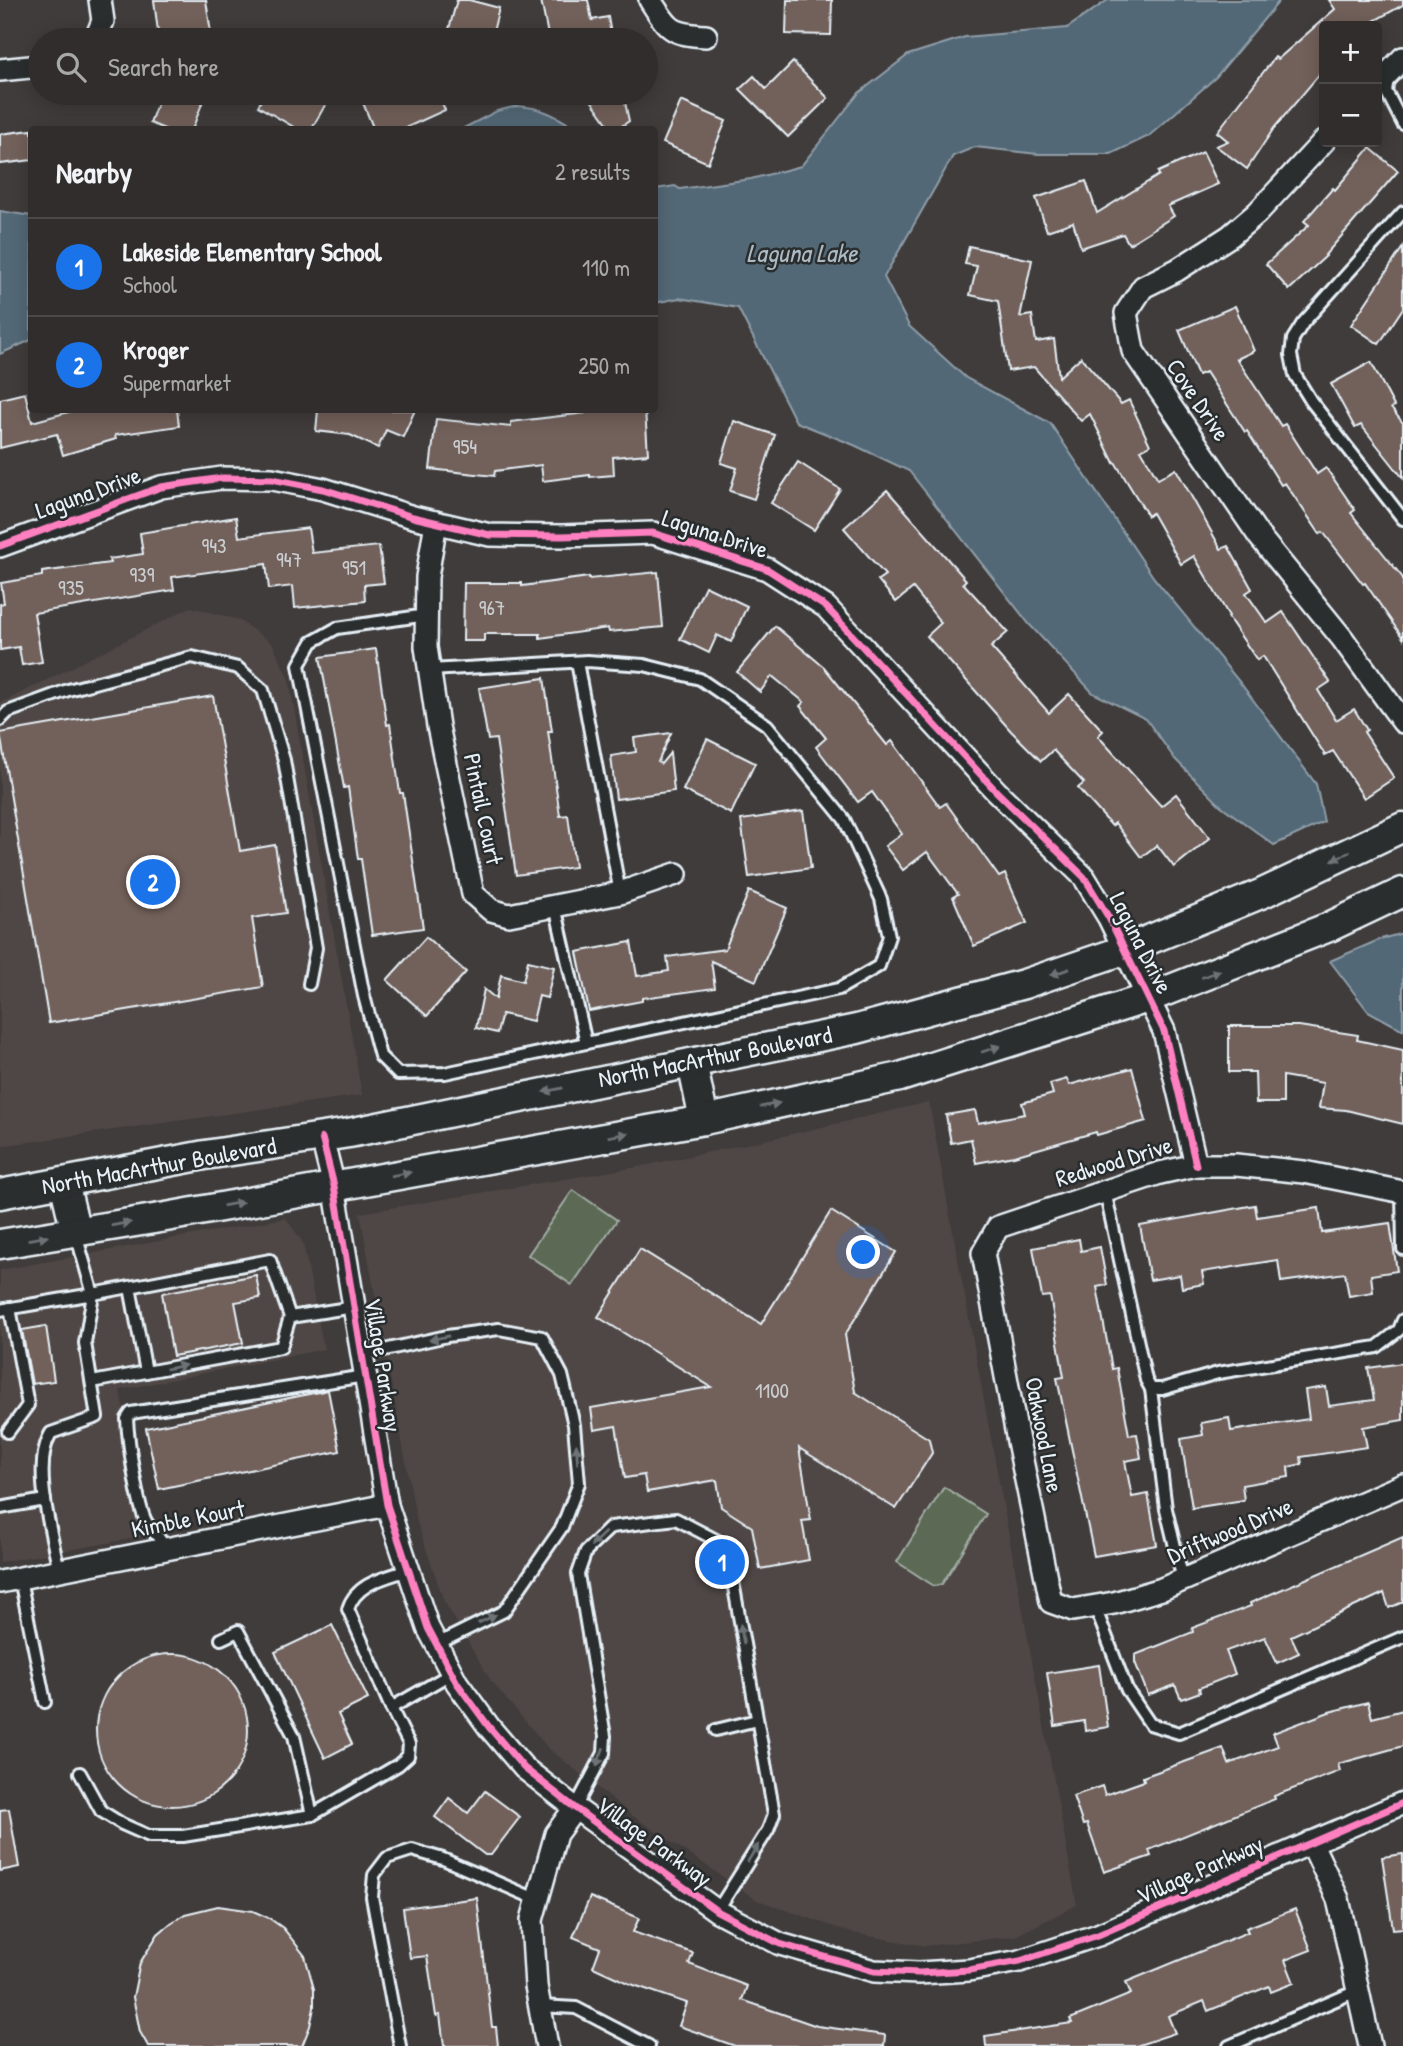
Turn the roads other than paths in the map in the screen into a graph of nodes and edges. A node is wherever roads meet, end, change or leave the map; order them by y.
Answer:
1 (100, 0) edge
2 (650, 0) edge
3 (100, 28) edge
4 (706, 36) dead end
5 (28, 67) edge
6 (0, 70) edge
7 (1390, 72) edge
8 (1403, 124) edge
9 (1319, 146) edge
10 (1403, 212) edge
11 (1403, 519) edge
12 (436, 522) junction
13 (0, 546) edge
14 (427, 615) junction
15 (577, 662) junction
16 (430, 670) junction
17 (0, 720) edge
18 (1403, 722) edge
19 (1403, 827) edge
20 (676, 874) dead end
21 (1403, 892) edge
22 (620, 893) junction
23 (555, 906) junction
24 (1124, 950) junction
25 (309, 984) dead end
26 (1148, 998) junction
27 (586, 1043) junction
28 (692, 1063) junction
29 (704, 1120) junction
30 (322, 1138) junction
31 (1196, 1165) junction
32 (64, 1182) junction
33 (334, 1186) junction
34 (1105, 1191) junction
35 (1403, 1192) edge
36 (0, 1194) edge
37 (76, 1232) junction
38 (0, 1244) edge
39 (1403, 1249) edge
40 (983, 1253) joint
41 (130, 1287) junction
42 (93, 1294) junction
43 (354, 1307) junction
44 (5, 1309) edge
45 (290, 1317) junction
46 (1403, 1320) edge
47 (364, 1365) junction
48 (146, 1372) junction
49 (92, 1382) junction
50 (1151, 1389) junction
51 (8, 1432) dead end
52 (1403, 1485) edge
53 (45, 1500) junction
54 (387, 1506) junction
55 (0, 1508) edge
56 (165, 1550) junction
57 (408, 1570) junction
58 (59, 1571) junction
59 (10, 1580) edge
60 (1183, 1580) junction
61 (1095, 1607) junction
62 (1073, 1610) joint
63 (1403, 1637) edge
64 (221, 1639) dead end
65 (437, 1644) junction
66 (452, 1673) junction
67 (45, 1702) dead end
68 (391, 1708) junction
69 (757, 1720) junction
70 (716, 1730) dead end
71 (80, 1773) dead end
72 (1403, 1803) edge
73 (575, 1808) junction
74 (312, 1815) junction
75 (1311, 1842) junction
76 (538, 1900) junction
77 (717, 1911) junction
78 (1359, 1990) junction
79 (540, 2006) junction
80 (400, 2046) edge
81 (547, 2046) edge
82 (649, 2046) edge
83 (1230, 2046) edge
84 (1370, 2046) edge

1 - 3 street
2 - 4 street
5 - 6 street
7 - 8 lane
9 - 18 street, Cove Drive
10 - 11 lane
12 - 13 street, Laguna Drive
12 - 14 street, Pintail Court
12 - 24 street, Laguna Drive
14 - 16 street, Pintail Court
14 - 27 lane
15 - 16 lane
15 - 22 lane
15 - 27 lane
16 - 23 street, Pintail Court
17 - 25 lane
19 -> 24 main road, North MacArthur Boulevard
20 - 22 street, Pintail Court
26 -> 21 main road, North MacArthur Boulevard
22 - 23 street, Pintail Court
23 - 27 lane
24 - 26 street, Laguna Drive
24 -> 28 main road, North MacArthur Boulevard
29 -> 26 main road, North MacArthur Boulevard
26 - 31 street, Laguna Drive
28 - 29 main road
28 -> 30 main road, North MacArthur Boulevard
33 -> 29 main road, North MacArthur Boulevard
30 - 32 main road, North MacArthur Boulevard
30 - 33 street, Village Parkway
31 - 34 street, Redwood Drive
31 - 35 street, Redwood Drive
32 - 36 main road, North MacArthur Boulevard
32 - 37 main road
37 -> 33 main road, North MacArthur Boulevard
33 - 43 street, Village Parkway
34 - 40 street, Redwood Drive
34 - 50 lane
35 - 39 lane
38 -> 37 main road, North MacArthur Boulevard
37 - 42 lane
40 - 62 street, Oakwood Lane
41 - 42 lane
41 - 45 lane
41 - 48 lane
42 - 44 lane
42 - 49 lane
43 - 45 lane
43 - 47 street, Village Parkway
44 - 51 lane
48 -> 45 lane
46 - 50 lane
47 - 54 street, Village Parkway
47 - 56 lane
65 -> 47 lane
48 - 49 lane
49 - 53 lane
50 - 60 lane
52 - 60 street, Driftwood Drive
53 - 55 lane
53 - 58 lane
54 - 56 street, Kimble Kourt
54 - 57 street, Village Parkway
56 - 58 street, Kimble Kourt
57 - 65 street, Village Parkway
57 - 68 lane
58 - 59 street, Kimble Kourt
59 - 67 lane
60 - 61 street, Driftwood Drive
61 - 62 street, Driftwood Drive
61 - 63 lane
64 - 74 lane
65 - 66 street, Village Parkway
66 - 68 lane
66 - 73 street, Village Parkway
68 - 74 lane
69 - 70 lane
69 -> 73 lane
77 -> 69 lane
71 - 74 lane
72 - 75 street, Village Parkway
73 - 76 street
73 - 77 street, Village Parkway
75 - 77 street, Village Parkway
75 - 78 street
76 - 79 street
76 - 80 lane
78 - 83 lane
78 - 84 street
79 - 81 street
79 - 82 lane

